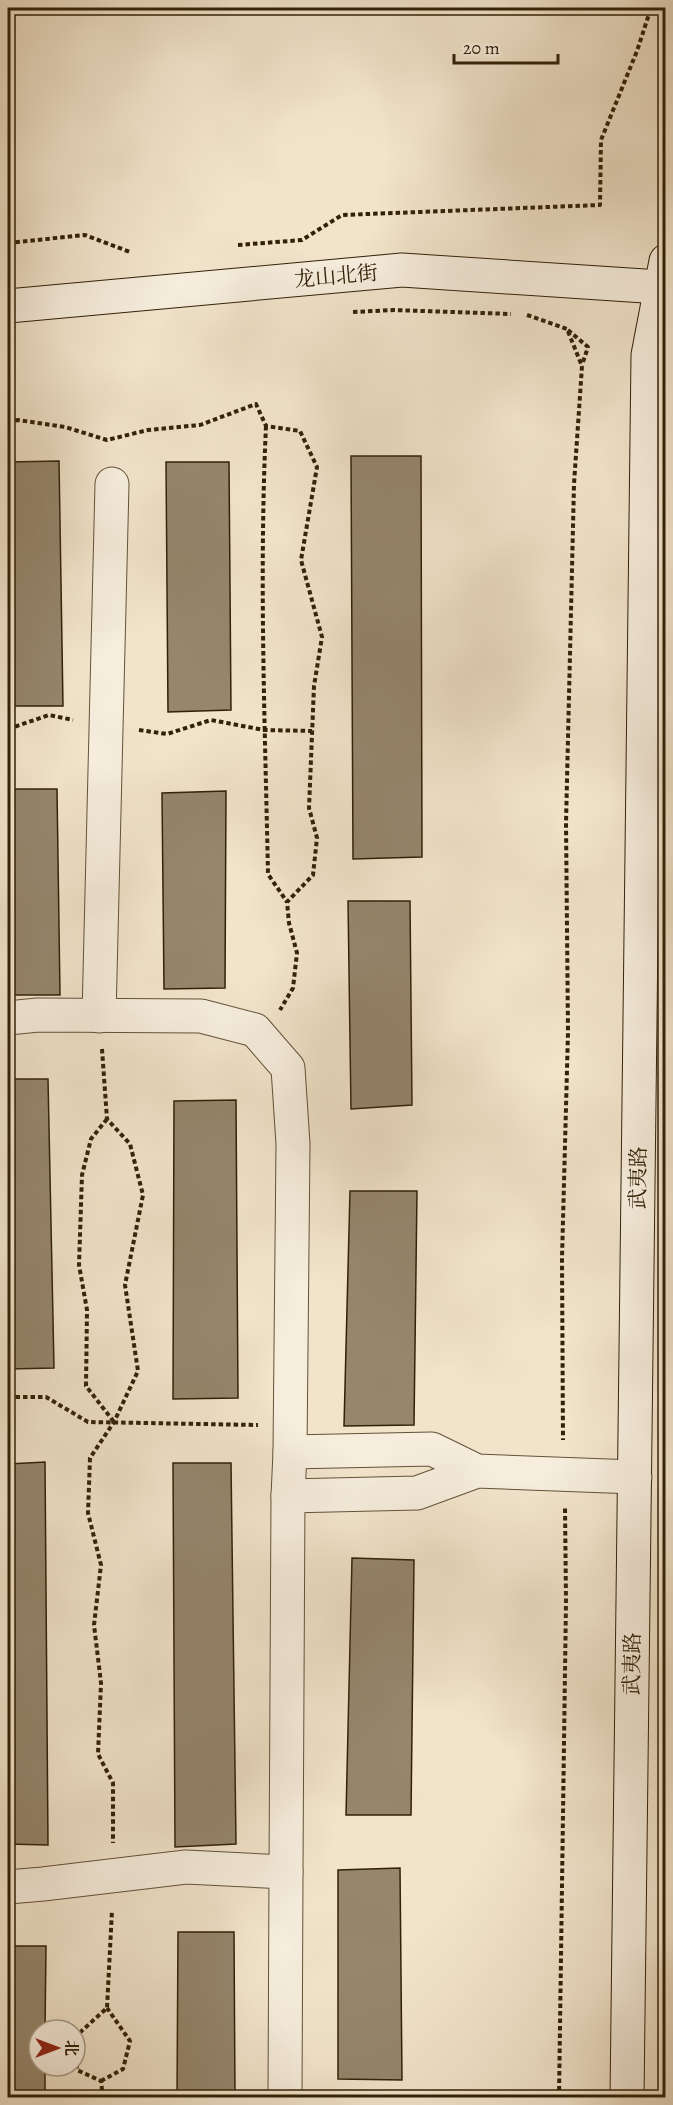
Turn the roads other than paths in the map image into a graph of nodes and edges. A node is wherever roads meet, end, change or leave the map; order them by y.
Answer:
1 (664, 279) edge
2 (8, 306) edge
3 (112, 484) dead end
4 (99, 1016) junction
5 (8, 1018) edge
6 (290, 1444) junction
7 (477, 1471) junction
8 (635, 1477) junction
9 (288, 1496) junction
10 (286, 1872) junction
11 (8, 1887) edge
12 (285, 2097) edge
13 (627, 2097) edge

1 - 2 street, 龙山北街
1 - 8 street, 武夷路
3 - 4 street
4 - 5 street
4 - 6 street
6 - 7 street
6 - 9 street
7 - 8 street
7 - 9 street
8 - 13 street, 武夷路
9 - 10 street
10 - 11 street
10 - 12 street

